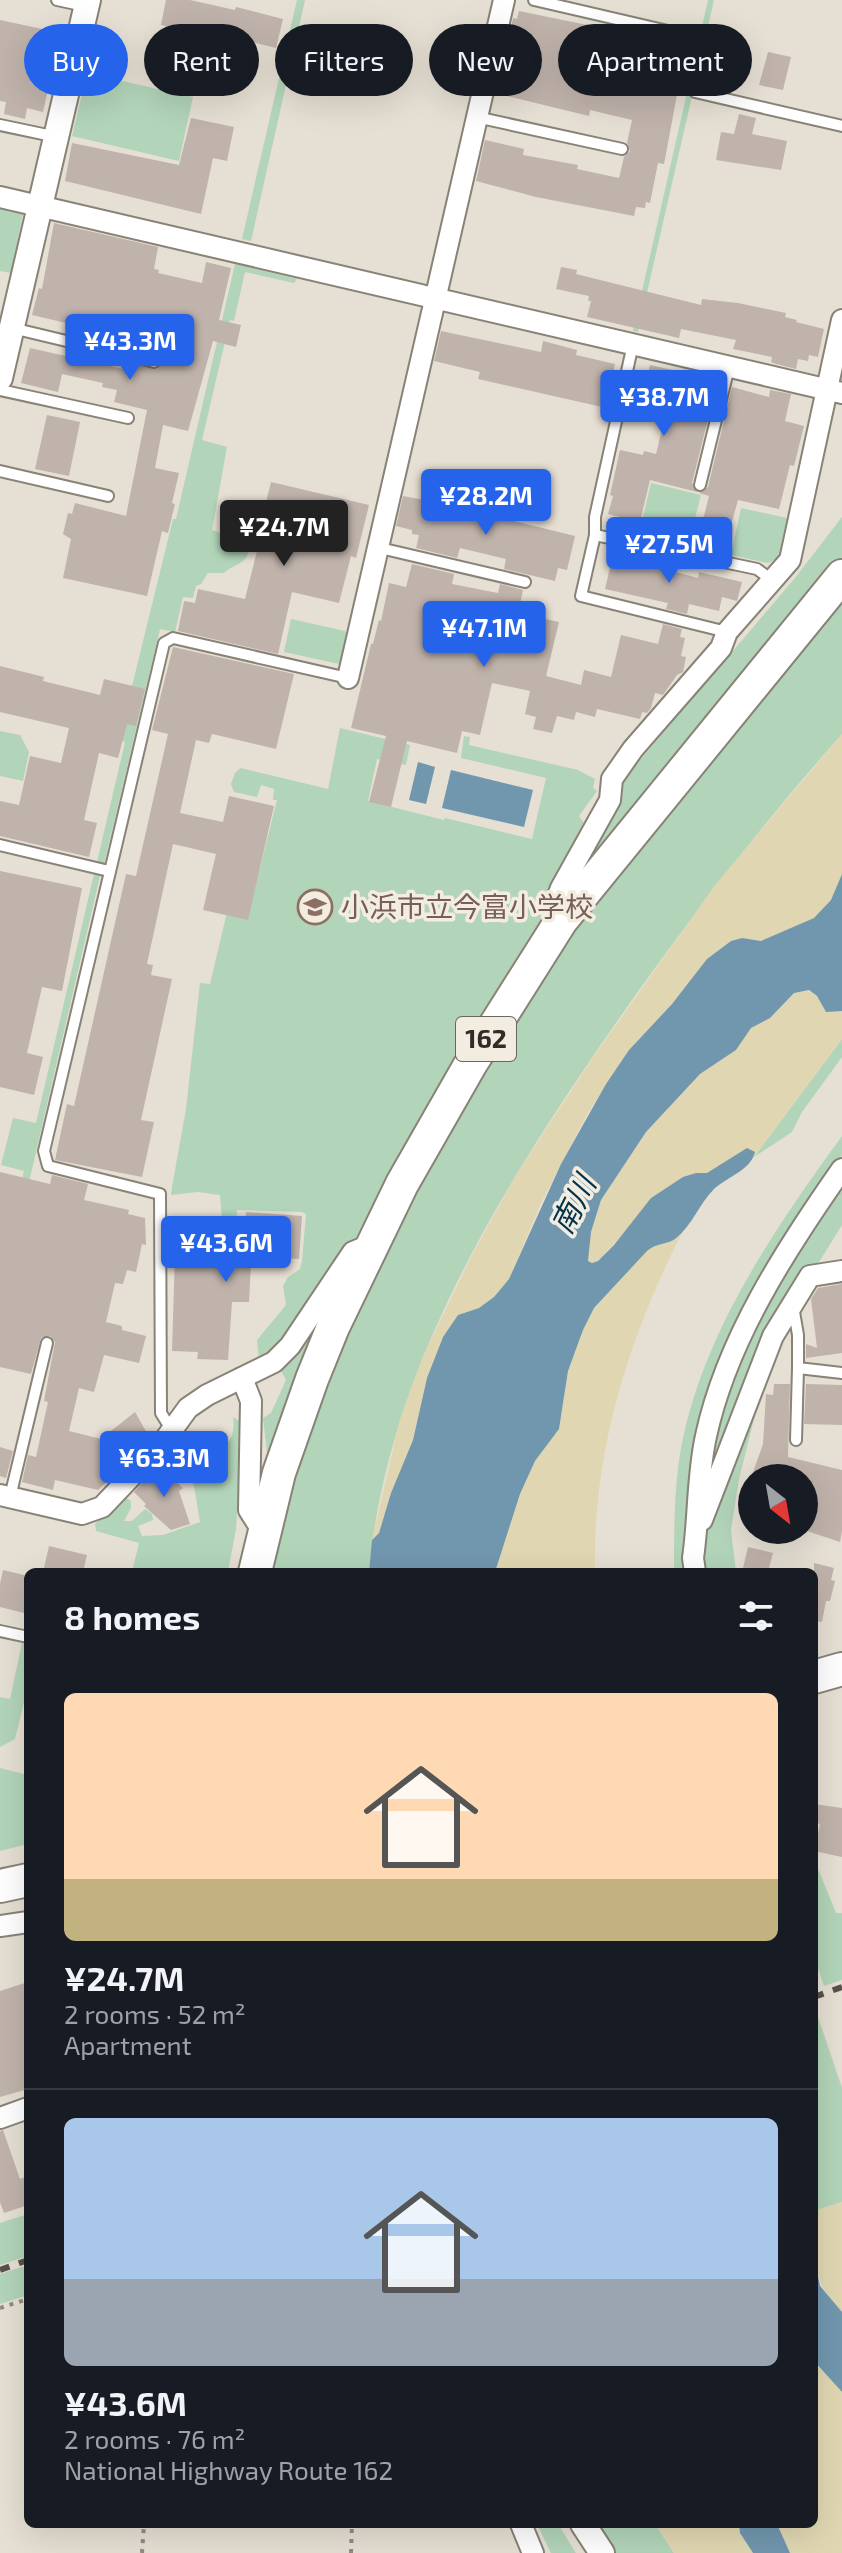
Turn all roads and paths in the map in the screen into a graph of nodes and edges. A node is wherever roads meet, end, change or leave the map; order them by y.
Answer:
1 (57, 0) edge
2 (504, 0) edge
3 (534, 0) edge
4 (87, 3) edge
5 (638, 24) edge
6 (712, 96) edge
7 (476, 117) junction
8 (0, 125) edge
9 (842, 126) edge
10 (57, 137) junction
11 (622, 149) dead end
12 (0, 197) edge
13 (40, 206) junction
14 (435, 298) junction
15 (842, 320) edge
16 (12, 328) junction
17 (633, 344) junction
18 (154, 362) dead end
19 (730, 366) junction
20 (0, 378) edge
21 (0, 390) edge
22 (834, 391) edge
23 (128, 418) dead end
24 (0, 471) edge
25 (700, 485) dead end
26 (108, 496) dead end
27 (595, 535) junction
28 (380, 548) junction
29 (842, 576) edge
30 (773, 581) junction
31 (525, 582) dead end
32 (727, 632) junction
33 (348, 678) joint
34 (0, 845) edge
35 (109, 871) junction
36 (561, 921) junction
37 (842, 1169) edge
38 (370, 1245) junction
39 (842, 1271) edge
40 (793, 1304) junction
41 (47, 1343) dead end
42 (798, 1368) junction
43 (842, 1373) edge
44 (242, 1378) junction
45 (171, 1429) junction
46 (796, 1440) dead end
47 (5, 1496) edge
48 (263, 1532) junction
49 (697, 1532) junction
50 (256, 1568) edge
51 (694, 1568) edge
52 (0, 1631) edge
53 (24, 1636) edge
54 (842, 1669) edge
55 (818, 1676) edge
56 (24, 1881) edge
57 (0, 1886) edge
58 (24, 1923) edge
59 (0, 1926) edge
60 (24, 2109) edge
61 (0, 2118) edge
62 (24, 2300) edge
63 (0, 2308) edge
64 (144, 2528) edge
65 (352, 2528) edge
66 (523, 2528) edge
67 (586, 2528) edge
68 (142, 2553) edge
69 (351, 2553) edge
70 (533, 2553) edge
71 (602, 2553) edge

1 - 4 lane
2 - 7 street
3 - 5 lane
4 - 10 street
6 - 9 lane
7 - 11 lane
7 - 14 street
8 - 10 lane
10 - 13 street
12 - 13 street
13 - 14 street
13 - 16 street
14 - 17 street
14 - 28 street
15 - 22 street
16 - 18 lane
16 - 20 street
17 - 19 street
17 - 27 lane
19 - 22 street
19 - 25 lane
21 - 23 lane
22 - 30 street
24 - 26 lane
27 - 30 lane
27 - 32 lane
28 - 31 lane
28 - 33 street
29 - 36 highway, 162
30 - 32 street
32 - 36 street
33 - 35 lane
34 - 35 lane
35 - 45 lane
36 - 38 highway, 162
37 - 49 street
38 - 44 street
38 - 48 highway, 162
39 - 40 street
40 - 42 lane
40 - 49 street
41 - 47 lane
42 - 43 lane
42 - 46 lane
44 - 45 street
44 - 48 street
45 - 47 street
48 - 50 highway, 162
49 - 51 street
52 - 53 lane
54 - 55 highway
56 - 57 highway
58 - 59 street
60 - 61 street
62 - 63 path
64 - 68 path
65 - 69 path
66 - 70 street
67 - 71 street

